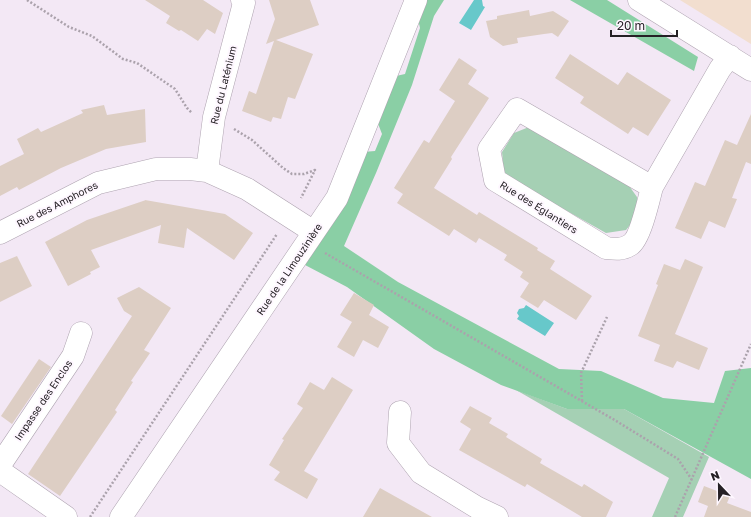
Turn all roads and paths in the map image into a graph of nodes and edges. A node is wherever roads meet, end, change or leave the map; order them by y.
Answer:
1 (26, 0) edge
2 (242, 0) edge
3 (416, 0) edge
4 (639, 0) edge
5 (730, 56) junction
6 (751, 70) edge
7 (213, 122) junction
8 (207, 171) junction
9 (652, 187) junction
10 (289, 216) junction
11 (0, 233) edge
12 (311, 237) junction
13 (607, 317) dead end
14 (81, 333) dead end
15 (751, 344) edge
16 (582, 401) junction
17 (400, 412) dead end
18 (0, 465) edge
19 (0, 471) edge
20 (692, 480) junction
21 (66, 517) edge
22 (90, 517) edge
23 (121, 517) edge
24 (497, 517) edge
25 (675, 517) edge

1 - 7 path
2 - 7 street, Rue du Laténium
3 - 12 street, Rue de la Limouzinière
4 - 5 street
5 - 6 street
5 - 9 street, Rue des Églantiers
7 - 8 street, Rue du Laténium
7 - 10 path
8 - 10 street, Rue des Amphores
8 - 11 street, Rue des Amphores
9 - 9 street, Rue des Églantiers
10 - 12 street, Rue des Amphores
10 - 22 path
12 - 16 path
12 - 23 street, Rue de la Limouzinière
13 - 16 path
14 - 18 street, Impasse des Enclos
15 - 20 path
16 - 20 path
17 - 24 street
19 - 21 street
20 - 25 path

